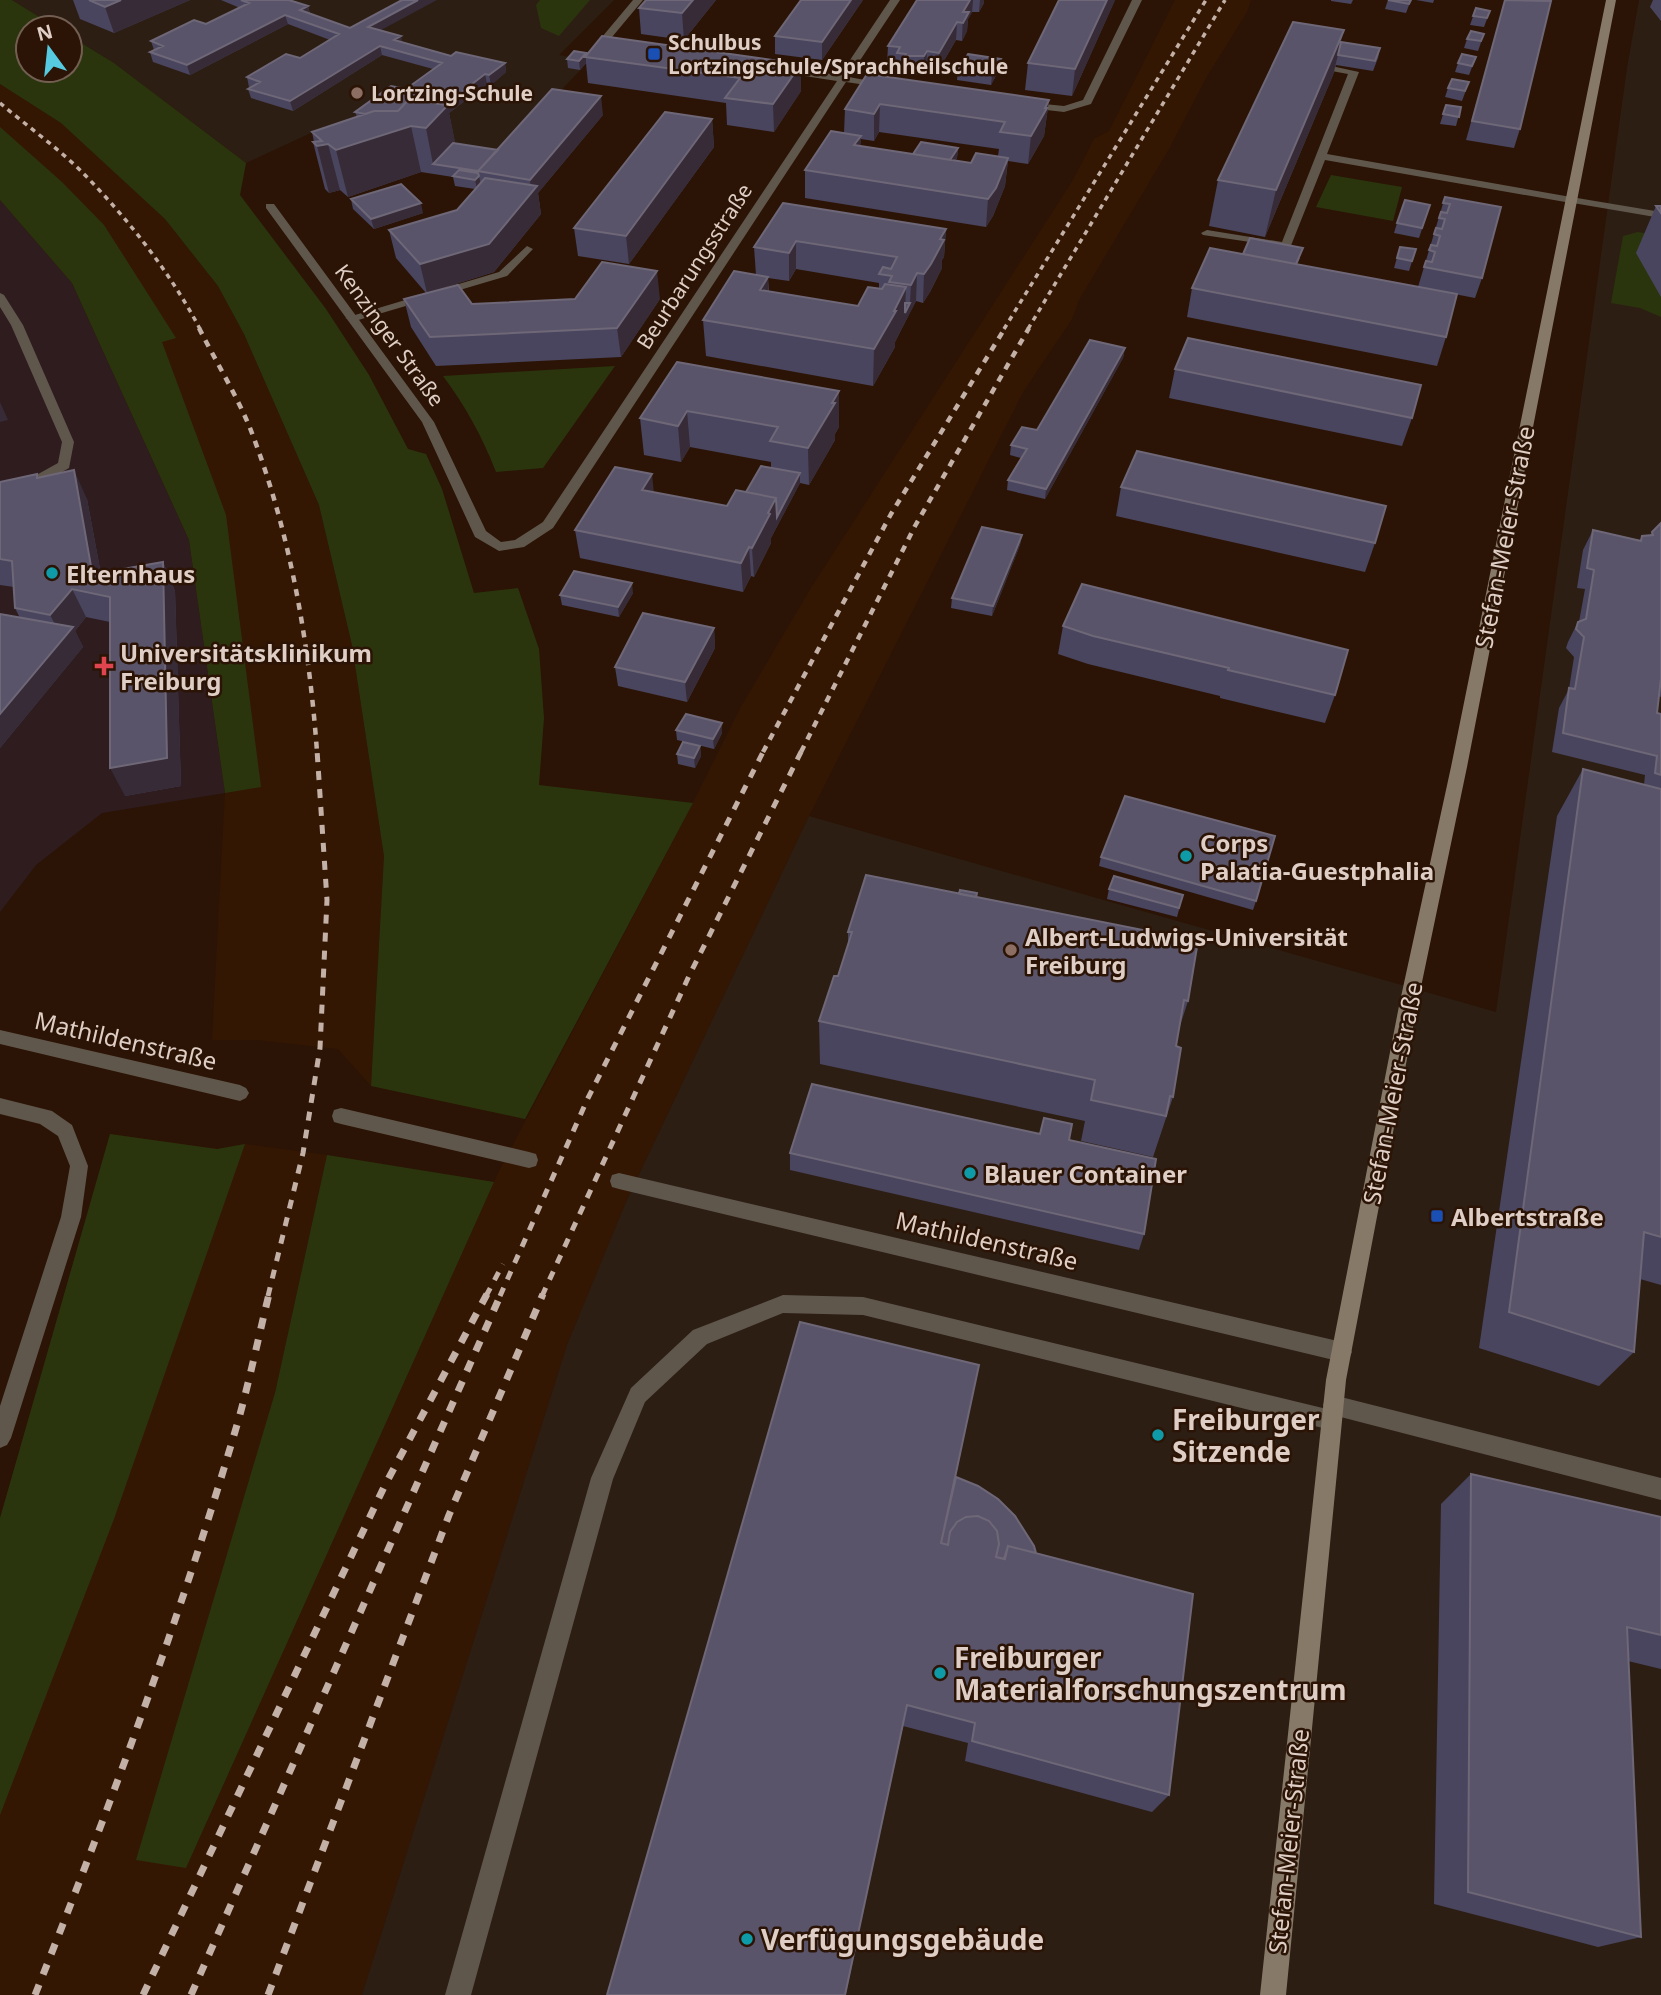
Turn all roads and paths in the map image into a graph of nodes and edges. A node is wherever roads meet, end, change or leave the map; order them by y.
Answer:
1 (638, 0) edge
2 (895, 0) edge
3 (1137, 0) edge
4 (1611, 0) edge
5 (624, 48) edge
6 (1310, 65) edge
7 (769, 67) edge
8 (842, 78) junction
9 (896, 86) edge
10 (1006, 102) edge
11 (1319, 156) junction
12 (1571, 200) junction
13 (270, 206) dead end
14 (1661, 215) edge
15 (1207, 233) dead end
16 (527, 249) dead end
17 (0, 297) edge
18 (351, 318) junction
19 (0, 492) edge
20 (519, 544) joint
21 (0, 1037) edge
22 (240, 1093) dead end
23 (0, 1106) edge
24 (341, 1116) dead end
25 (529, 1160) dead end
26 (619, 1181) dead end
27 (1342, 1352) junction
28 (1332, 1412) junction
29 (0, 1438) edge
30 (1661, 1489) edge
31 (458, 1995) edge
32 (1273, 1995) edge

1 - 5 street
2 - 8 street, Beurbarungsstraße
3 - 10 street
4 - 12 main road, Stefan-Meier-Straße
6 - 11 street
7 - 8 street
8 - 9 street
8 - 20 street, Beurbarungsstraße
11 - 12 street
11 - 15 street
12 - 14 street
12 - 27 main road, Stefan-Meier-Straße
13 - 18 street, Kenzinger Straße
16 - 18 street
17 - 19 street
18 - 20 street, Kenzinger Straße
21 - 22 street, Mathildenstraße
23 - 29 street
24 - 25 street
26 - 27 street, Mathildenstraße
27 - 28 main road, Stefan-Meier-Straße
28 - 30 street
28 - 31 street
28 - 32 main road, Stefan-Meier-Straße

